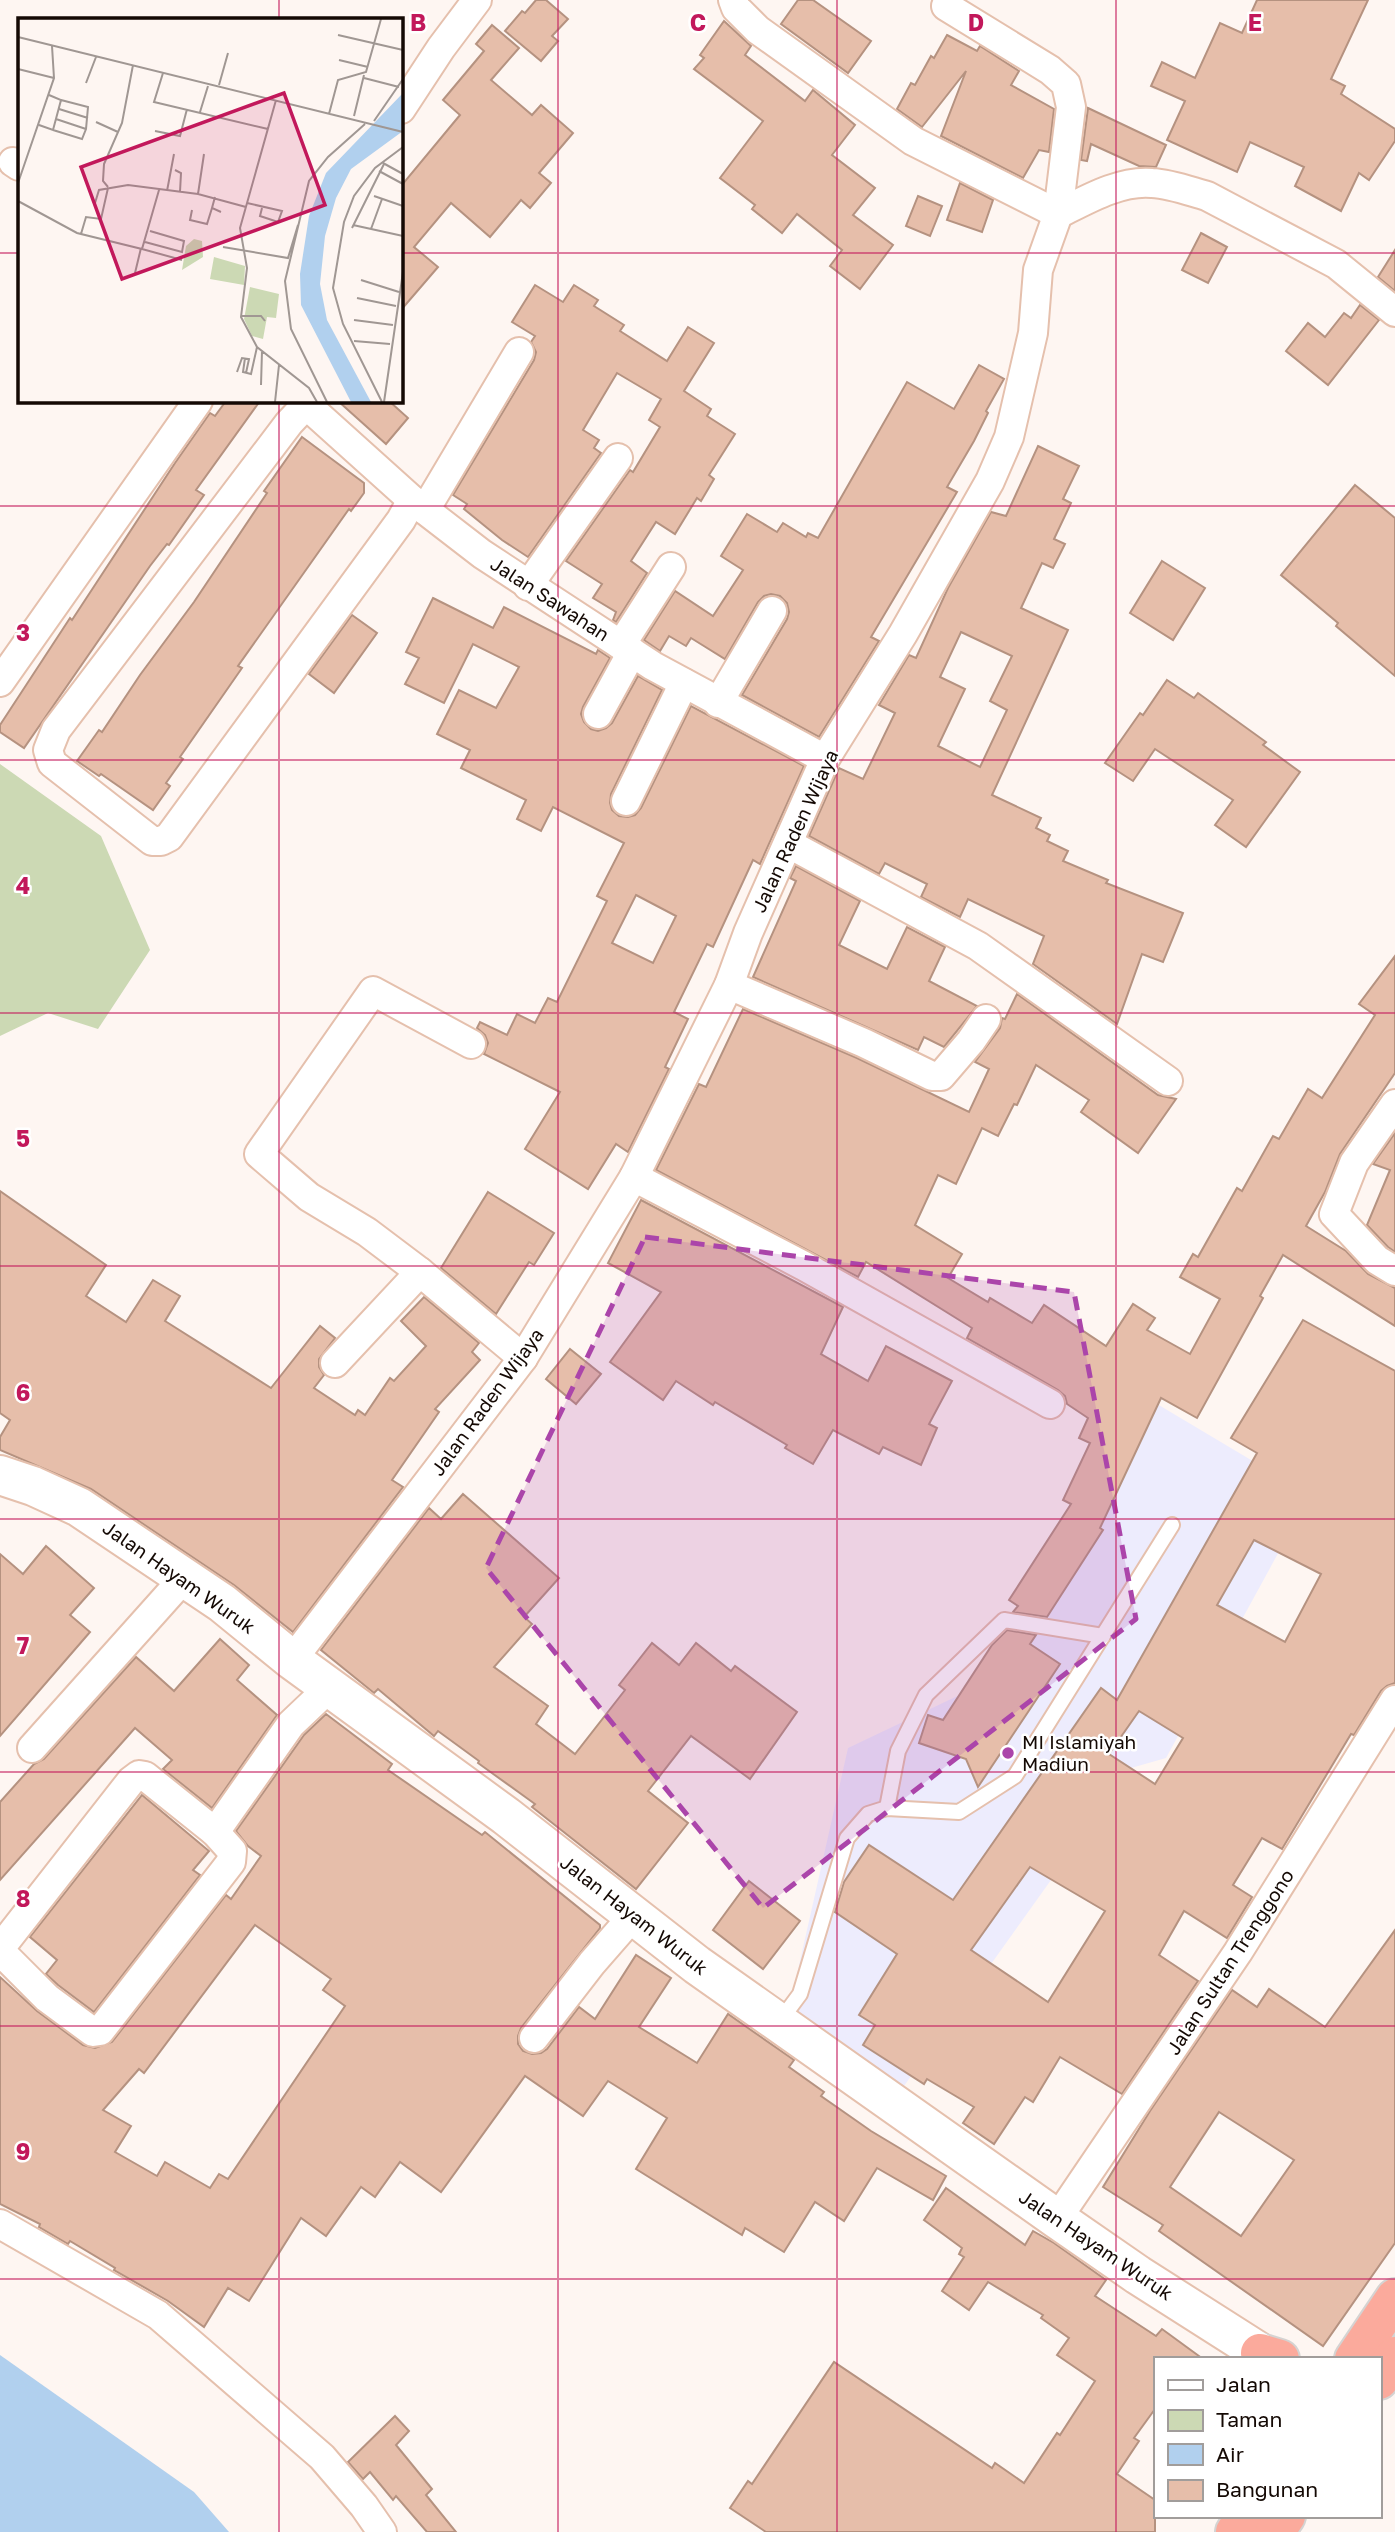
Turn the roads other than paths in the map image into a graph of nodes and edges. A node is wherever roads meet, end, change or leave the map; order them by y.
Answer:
1 (477, 0) edge
2 (733, 0) edge
3 (946, 6) dead end
4 (402, 107) edge
5 (1058, 214) junction
6 (1395, 312) edge
7 (519, 352) dead end
8 (197, 402) edge
9 (304, 403) edge
10 (618, 458) dead end
11 (418, 505) junction
12 (671, 567) dead end
13 (528, 586) junction
14 (772, 611) dead end
15 (627, 648) junction
16 (0, 682) edge
17 (684, 683) junction
18 (718, 703) junction
19 (598, 714) dead end
20 (825, 759) junction
21 (626, 801) dead end
22 (789, 844) junction
23 (729, 985) junction
24 (986, 1019) dead end
25 (471, 1044) dead end
26 (1168, 1081) dead end
27 (1395, 1104) edge
28 (634, 1177) junction
29 (1395, 1271) edge
30 (420, 1272) junction
31 (523, 1358) junction
32 (335, 1363) dead end
33 (1050, 1404) dead end
34 (0, 1475) edge
35 (1172, 1525) dead end
36 (184, 1578) junction
37 (1102, 1636) junction
38 (292, 1660) junction
39 (331, 1686) junction
40 (1395, 1700) edge
41 (32, 1748) dead end
42 (887, 1808) junction
43 (215, 1832) junction
44 (633, 1916) junction
45 (779, 2023) junction
46 (534, 2038) dead end
47 (1057, 2219) junction
48 (0, 2224) edge
49 (1395, 2298) edge
50 (1270, 2357) edge
51 (1375, 2357) edge
52 (382, 2532) edge

1 - 4 street
2 - 5 street
3 - 5 street, Jalan Raden Wijaya
5 - 6 street
5 - 20 street, Jalan Raden Wijaya
7 - 11 street
8 - 16 street
9 - 11 street, Jalan Sawahan
9 - 11 street
10 - 13 street
11 - 13 street, Jalan Sawahan
12 - 15 street
13 - 15 street, Jalan Sawahan
14 - 18 street
15 - 17 street, Jalan Sawahan
15 - 19 street
17 - 18 street, Jalan Sawahan
17 - 21 street
18 - 20 street, Jalan Sawahan
20 - 22 street, Jalan Raden Wijaya
22 - 23 street, Jalan Raden Wijaya
22 - 26 street
23 - 24 street
23 - 28 street, Jalan Raden Wijaya
25 - 30 street
27 - 29 street
28 - 31 street, Jalan Raden Wijaya
28 - 33 street
30 - 31 street
30 - 32 street
31 - 38 street, Jalan Raden Wijaya
34 - 36 main road, Jalan Hayam Wuruk
35 - 37 lane
36 - 38 main road, Jalan Hayam Wuruk
36 - 41 street
37 - 42 lane
37 - 42 lane
38 - 39 main road, Jalan Hayam Wuruk
39 - 43 street
39 - 44 main road, Jalan Hayam Wuruk
40 - 47 street, Jalan Sultan Trenggono
42 - 45 lane
43 - 43 street
44 - 45 main road, Jalan Hayam Wuruk
44 - 46 street
45 - 47 main road, Jalan Hayam Wuruk
47 - 50 main road, Jalan Hayam Wuruk
48 - 52 street
49 - 51 highway

